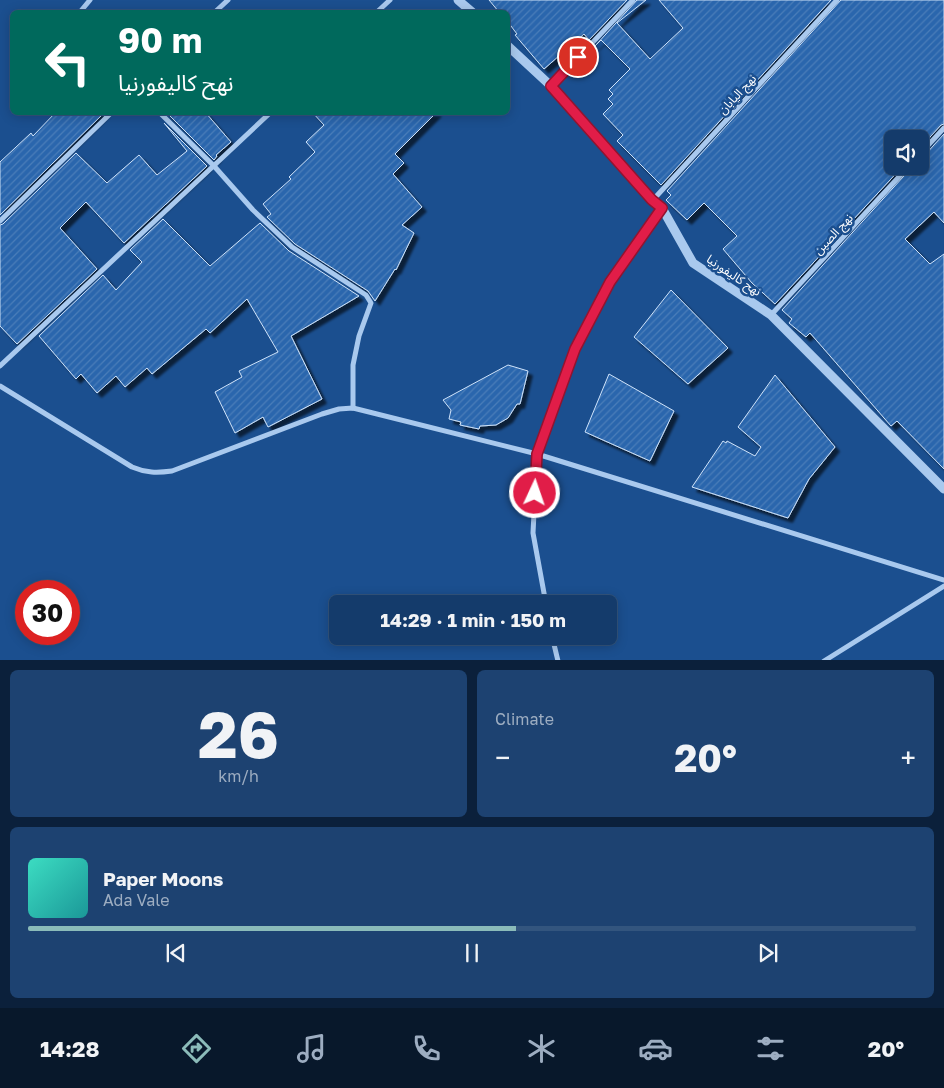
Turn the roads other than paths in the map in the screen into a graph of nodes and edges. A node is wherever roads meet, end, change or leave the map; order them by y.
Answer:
1 (90, 0) edge
2 (228, 0) edge
3 (390, 0) edge
4 (458, 0) edge
5 (633, 0) edge
6 (837, 0) edge
7 (82, 10) edge
8 (217, 10) edge
9 (379, 10) edge
10 (470, 10) edge
11 (510, 48) edge
12 (551, 86) junction
13 (109, 115) edge
14 (162, 115) edge
15 (268, 115) edge
16 (944, 128) edge
17 (929, 144) edge
18 (214, 166) junction
19 (900, 175) edge
20 (652, 200) junction
21 (662, 208) junction
22 (0, 221) edge
23 (771, 315) junction
24 (0, 366) edge
25 (0, 386) edge
26 (353, 408) junction
27 (537, 454) junction
28 (944, 489) edge
29 (944, 580) edge
30 (944, 586) edge
31 (544, 595) edge
32 (554, 645) edge
33 (558, 660) edge
34 (824, 660) edge

1 - 7 street
2 - 8 street
3 - 9 street
4 - 10 street
5 - 12 street
6 - 20 street, نهج اليابان
11 - 12 street, نهح كاليفورنيا
12 - 20 street, نهح كاليفورنيا
13 - 22 street
14 - 18 street
15 - 18 street
16 - 17 street
18 - 24 street
18 - 26 street
19 - 23 street, نهج الصين
20 - 21 street, نهح كاليفورنيا
21 - 23 street, نهح كاليفورنيا
21 - 27 street
23 - 28 street, نهح كاليفورنيا
25 - 26 street
26 - 27 street
27 - 29 street
27 - 31 street
30 - 34 street
32 - 33 street

